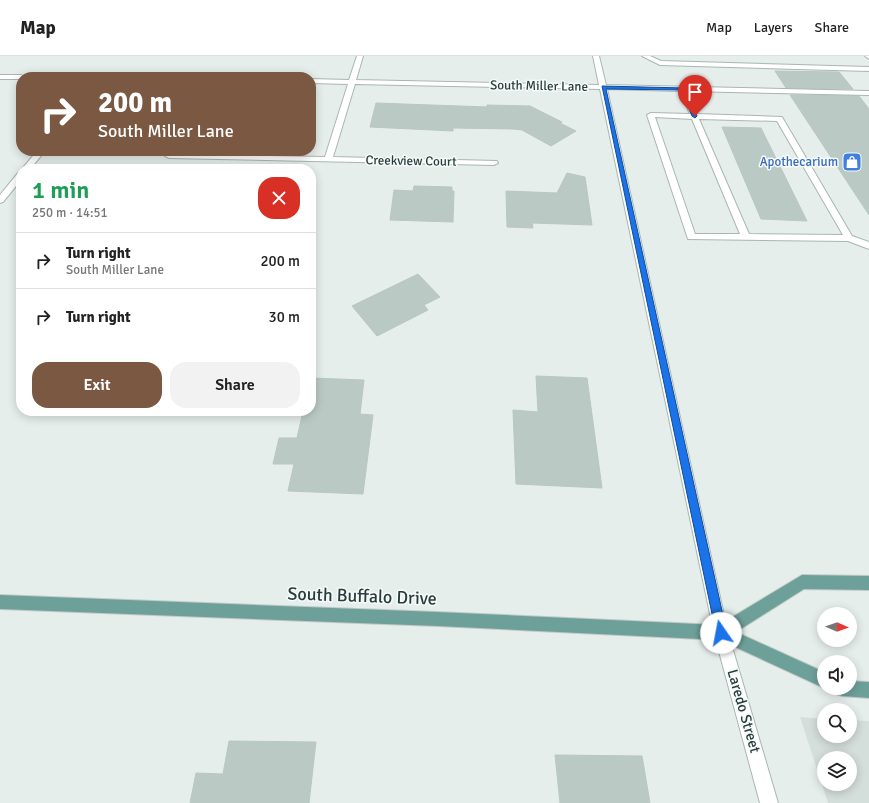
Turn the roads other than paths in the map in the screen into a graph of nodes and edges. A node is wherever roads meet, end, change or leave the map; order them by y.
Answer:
1 (360, 56) edge
2 (596, 56) edge
3 (645, 56) edge
4 (869, 69) edge
5 (0, 77) edge
6 (16, 77) edge
7 (316, 81) edge
8 (352, 82) junction
9 (603, 87) junction
10 (683, 89) junction
11 (869, 93) edge
12 (695, 116) junction
13 (37, 156) edge
14 (169, 156) dead end
15 (328, 160) junction
16 (494, 163) dead end
17 (30, 164) edge
18 (16, 181) edge
19 (0, 200) edge
20 (746, 237) junction
21 (849, 238) junction
22 (869, 246) edge
23 (869, 583) edge
24 (0, 602) edge
25 (721, 633) junction
26 (817, 677) edge
27 (857, 689) edge
28 (869, 690) edge
29 (770, 803) edge

1 - 8 street
2 - 9 street, Laredo Street
3 - 4 street
5 - 6 street
7 - 8 street, South Miller Lane
8 - 9 street, South Miller Lane
8 - 15 street
9 - 10 street, South Miller Lane
9 - 25 street, Laredo Street
10 - 11 street, South Miller Lane
10 - 12 street
12 - 20 street
12 - 20 street
12 - 21 street
13 - 17 street
14 - 15 street, Creekview Court
15 - 16 street, Creekview Court
18 - 19 street
20 - 21 street
21 - 22 street
23 - 25 main road
24 - 25 main road, South Buffalo Drive
25 - 26 main road, South Buffalo Drive
25 - 29 street, Laredo Street
27 - 28 main road

